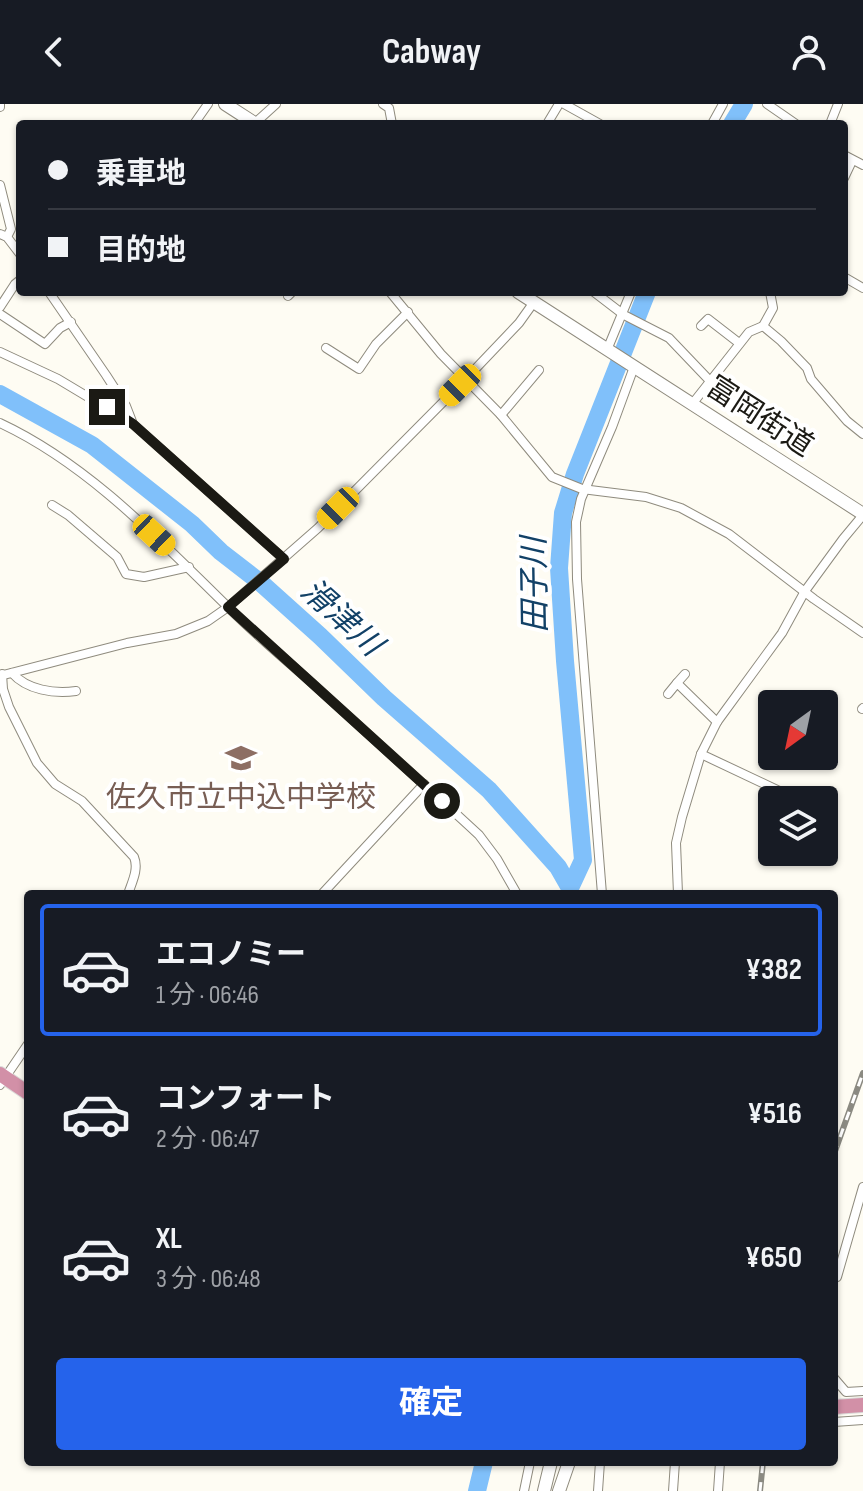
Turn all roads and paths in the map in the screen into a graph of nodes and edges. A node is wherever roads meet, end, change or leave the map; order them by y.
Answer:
1 (225, 104) edge
2 (276, 104) edge
3 (561, 104) edge
4 (767, 104) edge
5 (249, 120) edge
6 (259, 120) edge
7 (592, 120) edge
8 (790, 120) edge
9 (848, 158) edge
10 (863, 165) edge
11 (0, 185) edge
12 (3, 236) edge
13 (16, 283) edge
14 (52, 296) edge
15 (394, 296) edge
16 (524, 296) edge
17 (599, 296) edge
18 (630, 296) edge
19 (771, 296) edge
20 (534, 302) junction
21 (0, 307) edge
22 (408, 312) junction
23 (0, 314) edge
24 (623, 314) junction
25 (71, 322) junction
26 (701, 326) dead end
27 (763, 326) junction
28 (739, 343) junction
29 (326, 348) dead end
30 (609, 351) junction
31 (0, 352) edge
32 (631, 364) junction
33 (539, 370) dead end
34 (464, 379) junction
35 (711, 382) junction
36 (693, 403) junction
37 (501, 415) junction
38 (0, 423) edge
39 (133, 424) junction
40 (863, 434) edge
41 (583, 489) junction
42 (52, 505) dead end
43 (863, 514) edge
44 (283, 559) junction
45 (189, 567) junction
46 (805, 591) junction
47 (229, 606) junction
48 (863, 633) edge
49 (4, 674) edge
50 (685, 674) dead end
51 (677, 683) junction
52 (76, 691) dead end
53 (668, 694) dead end
54 (717, 722) junction
55 (701, 754) junction
56 (424, 784) junction
57 (769, 786) edge
58 (129, 890) edge
59 (326, 890) edge
60 (515, 890) edge
61 (602, 890) edge
62 (678, 890) edge
63 (24, 1049) edge
64 (2, 1079) edge
65 (24, 1091) edge
66 (863, 1187) edge
67 (838, 1270) edge
68 (838, 1382) edge
69 (863, 1391) edge
70 (853, 1398) edge
71 (863, 1420) edge
72 (838, 1422) edge
73 (529, 1466) edge
74 (550, 1466) edge
75 (566, 1466) edge
76 (600, 1466) edge
77 (675, 1466) edge
78 (720, 1466) edge
79 (524, 1491) edge
80 (544, 1491) edge
81 (558, 1491) edge
82 (598, 1491) edge
83 (673, 1491) edge
84 (718, 1491) edge

1 - 5 main road
2 - 6 street
3 - 7 street
4 - 8 street
9 - 10 street
11 - 12 street
13 - 21 street
14 - 25 street
15 - 22 street
16 - 20 main road
17 - 24 street
18 - 24 street
19 - 27 street
20 - 30 main road
20 - 34 street
22 - 29 street
22 - 34 street
23 - 25 street
24 - 30 street
24 - 35 street
25 - 39 street
26 - 28 street
27 - 28 street
27 - 40 street
28 - 35 street
30 - 32 main road, 富岡街道
31 - 39 street
32 - 36 main road, 富岡街道
32 - 41 street
33 - 37 street
34 - 37 street
34 - 44 street
35 - 36 street
36 - 43 main road, 富岡街道
37 - 41 street
38 - 45 street
39 - 44 street
41 - 46 street
41 - 61 street
42 - 45 street
43 - 46 street
44 - 47 street
45 - 47 street
46 - 48 street
46 - 54 street
47 - 49 street
47 - 56 street
49 - 52 street
49 - 58 street
50 - 51 street
51 - 53 street
51 - 54 street
54 - 55 street
55 - 57 street
55 - 62 street
56 - 59 street
56 - 60 street
63 - 64 street
64 - 65 highway
66 - 67 street
68 - 70 street
69 - 70 street
71 - 72 street
73 - 79 street
74 - 80 main road
75 - 81 main road
76 - 82 street
77 - 83 street
78 - 84 street

